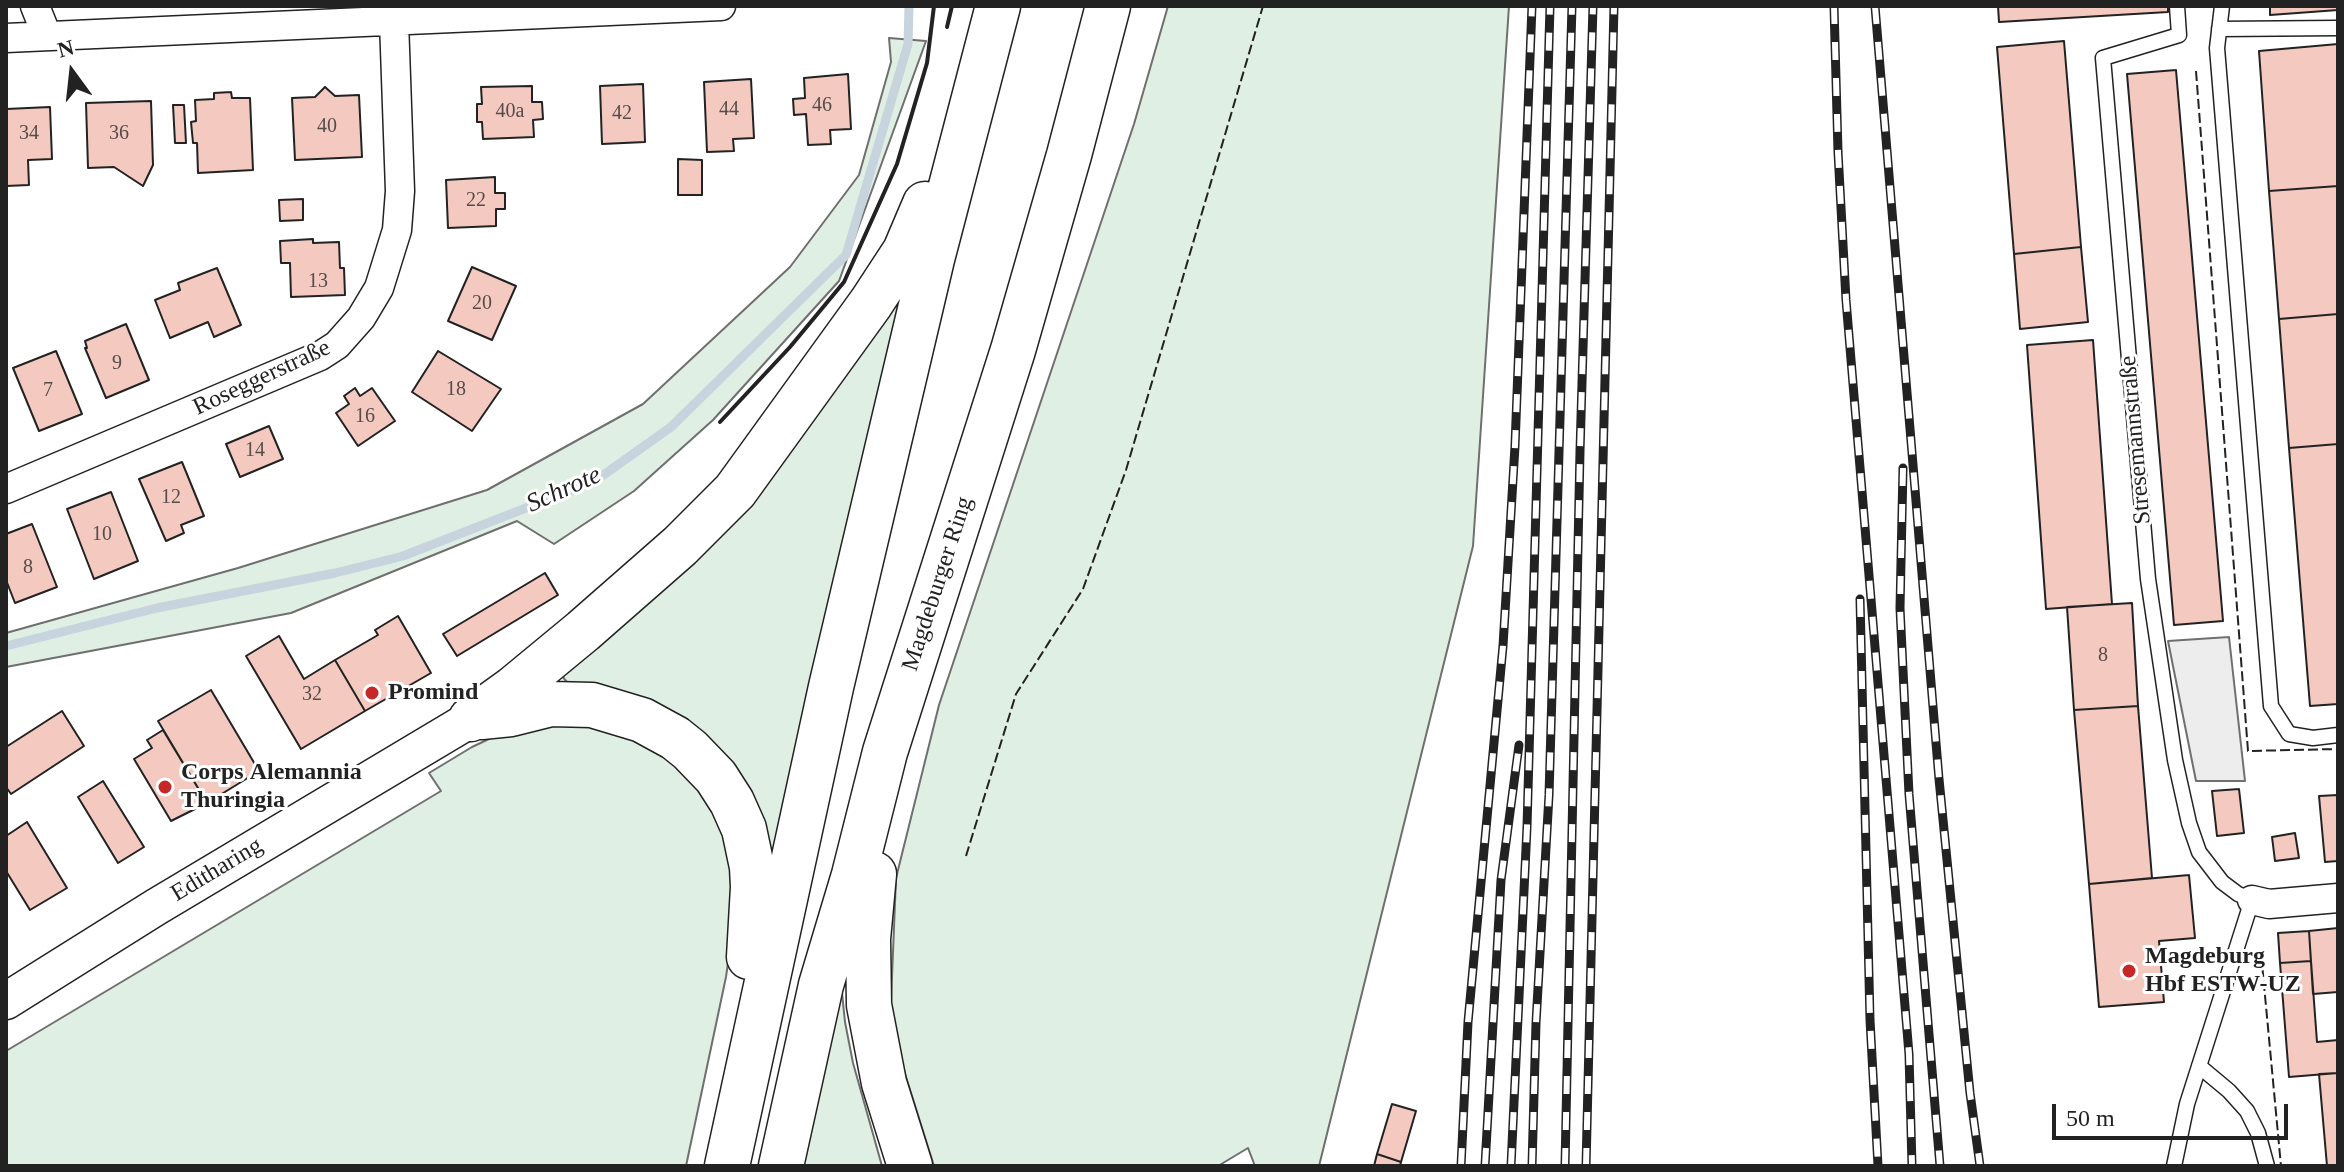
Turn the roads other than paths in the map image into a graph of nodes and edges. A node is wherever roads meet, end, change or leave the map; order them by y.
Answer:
1 (35, 6) edge
2 (721, 6) edge
3 (1108, 6) edge
4 (2177, 6) edge
5 (2222, 6) edge
6 (521, 11) edge
7 (994, 18) edge
8 (394, 21) junction
9 (2338, 28) edge
10 (2219, 29) junction
11 (47, 36) junction
12 (6, 38) edge
13 (6, 489) edge
14 (471, 719) junction
15 (2338, 735) edge
16 (885, 752) junction
17 (2338, 898) edge
18 (2252, 900) junction
19 (6, 1001) edge
20 (2199, 1066) junction
21 (736, 1118) junction
22 (727, 1166) edge
23 (781, 1166) edge
24 (910, 1166) edge
25 (2174, 1166) edge
26 (2267, 1166) edge

1 - 11 street
2 - 6 street
3 - 16 highway, Magdeburger Ring
4 - 18 lane, Stresemannstraße
5 - 10 lane
6 - 8 street
7 - 14 highway
7 - 21 highway
8 - 11 street
8 - 13 street, Roseggerstraße
9 - 10 lane
10 - 15 lane
11 - 12 street
14 - 19 street, Editharing
14 - 21 highway
16 - 23 highway, Magdeburger Ring
16 - 24 highway
17 - 18 street
18 - 20 lane
20 - 25 lane
20 - 26 lane
21 - 22 highway

